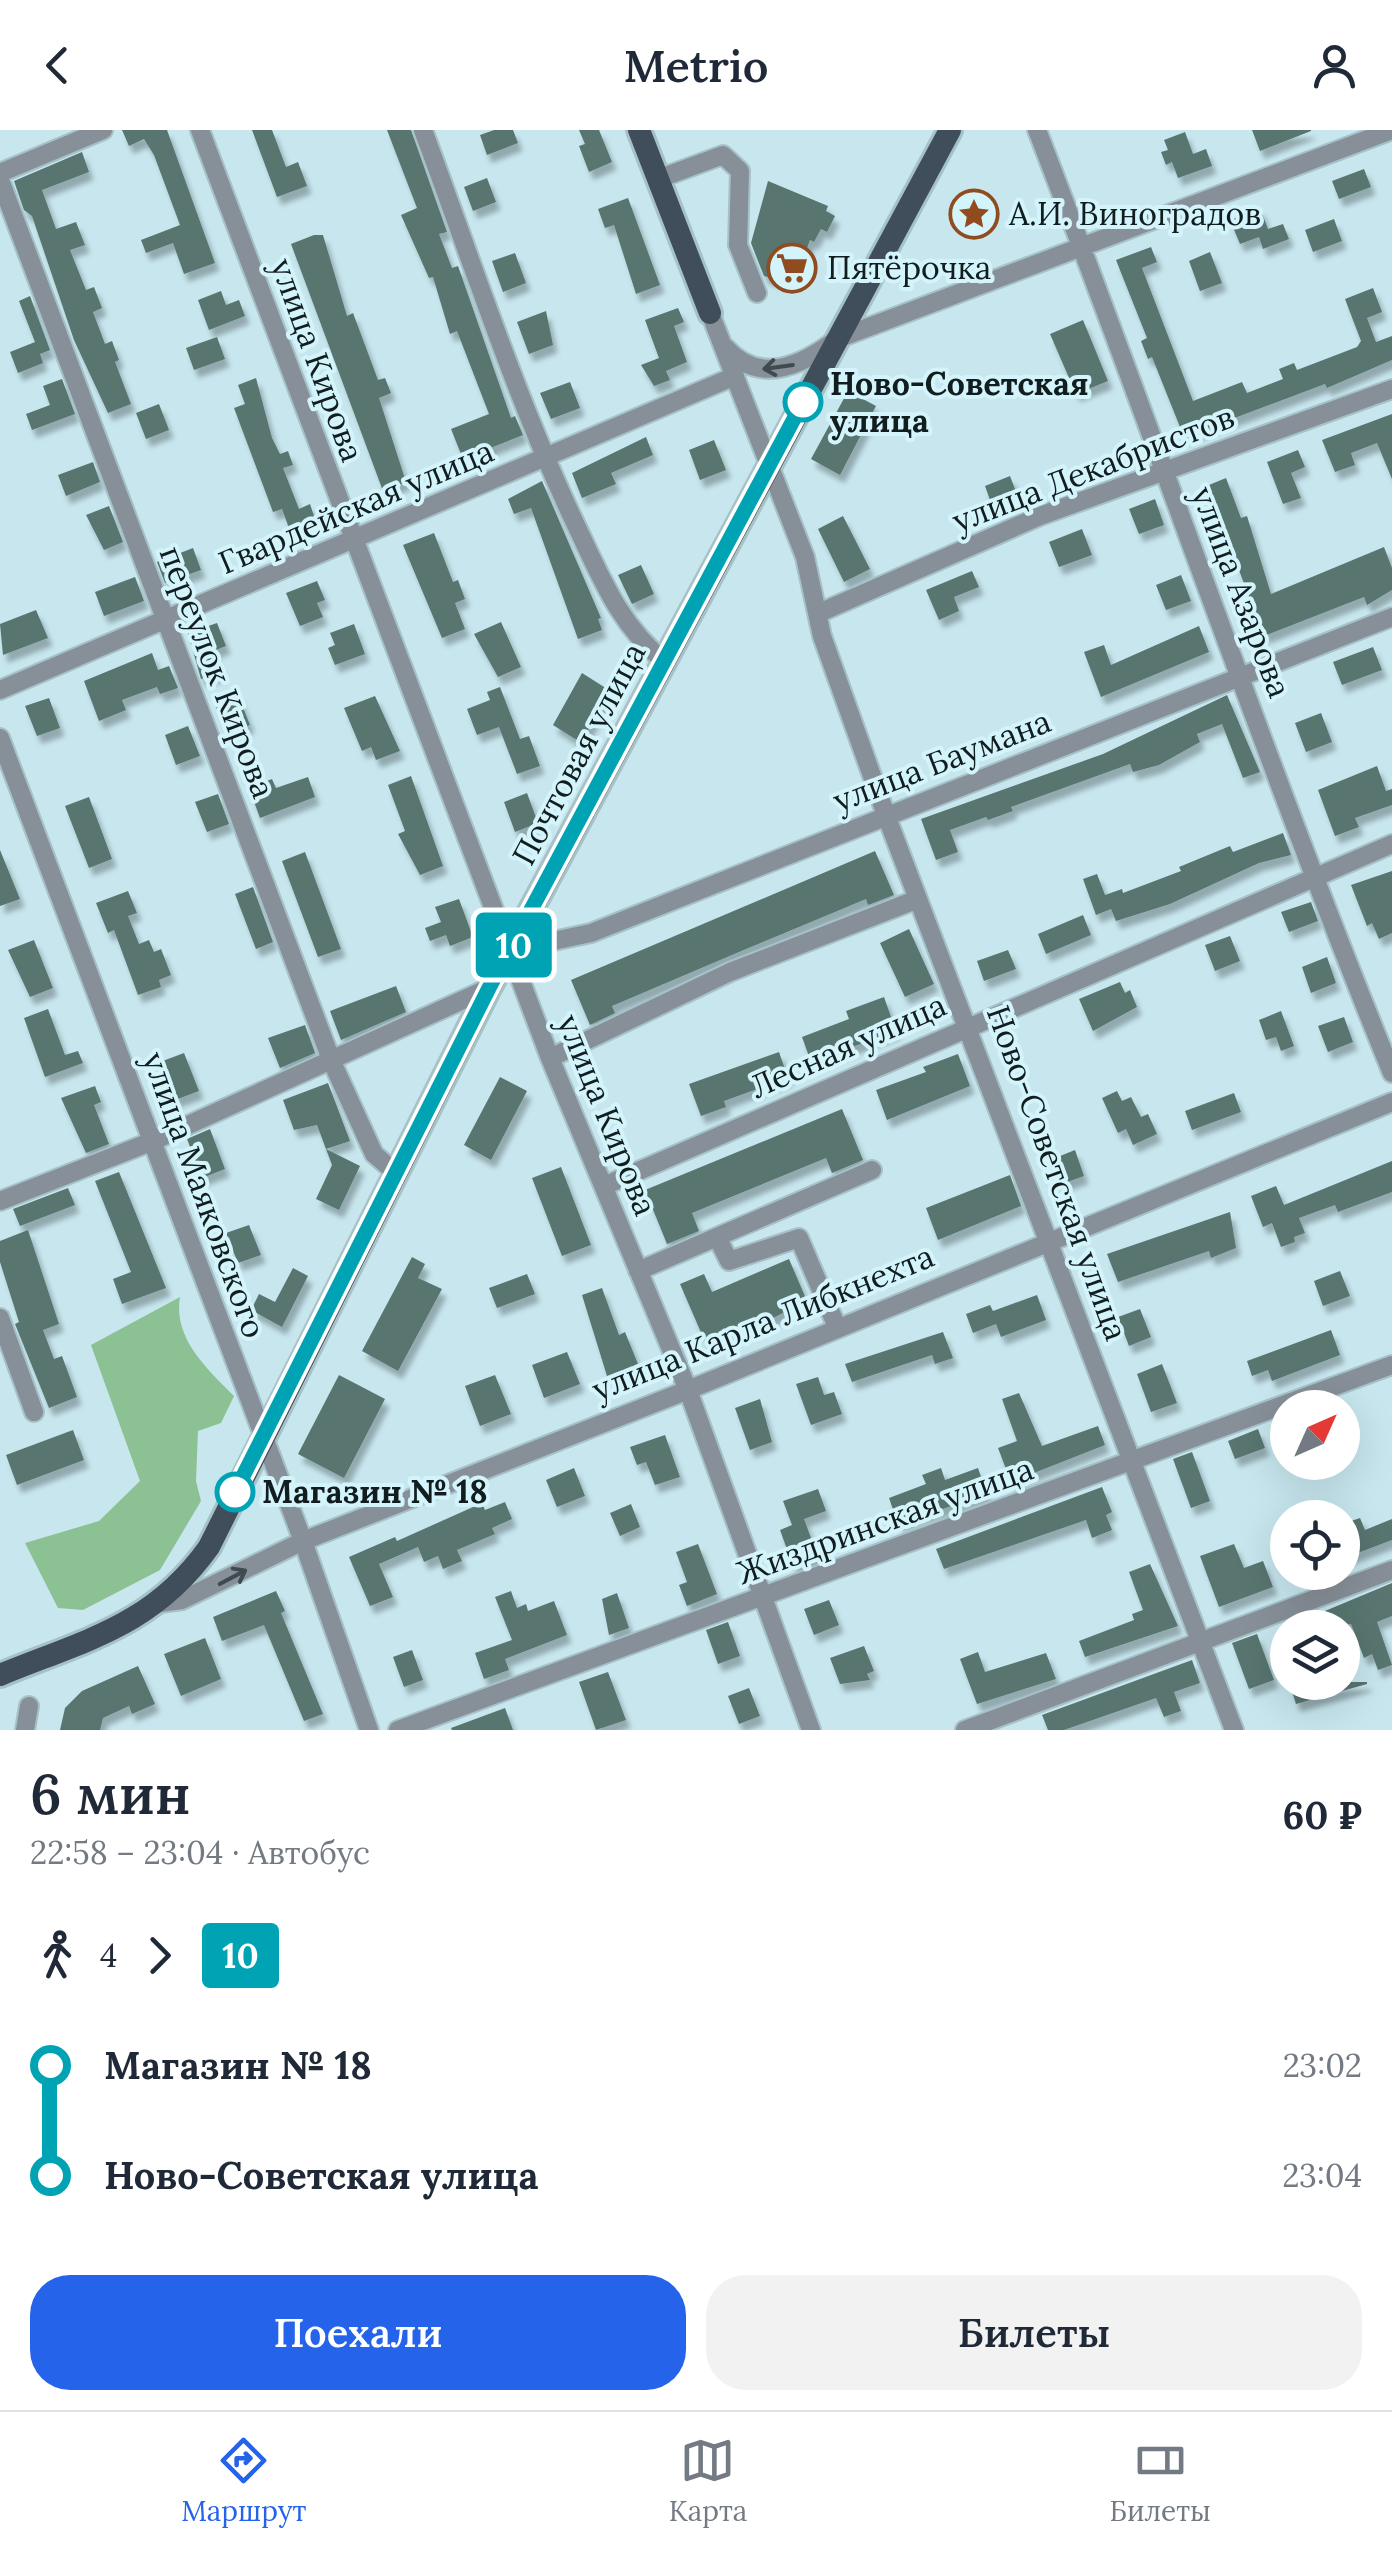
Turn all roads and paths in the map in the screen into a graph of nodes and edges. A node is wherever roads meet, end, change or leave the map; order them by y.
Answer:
1 (102, 130) edge
2 (200, 130) edge
3 (423, 130) edge
4 (639, 130) edge
5 (950, 130) edge
6 (1037, 130) edge
7 (1392, 130) edge
8 (0, 177) edge
9 (658, 179) junction
10 (1082, 247) junction
11 (758, 293) dead end
12 (710, 313) joint
13 (837, 339) junction
14 (721, 342) junction
15 (734, 376) junction
16 (1392, 389) edge
17 (545, 460) junction
18 (769, 466) junction
19 (1163, 473) junction
20 (353, 542) junction
21 (819, 614) junction
22 (1392, 618) edge
23 (166, 620) junction
24 (665, 662) junction
25 (1242, 676) junction
26 (0, 690) edge
27 (0, 738) edge
28 (886, 815) junction
29 (1392, 844) edge
30 (1312, 878) junction
31 (918, 899) junction
32 (511, 950) junction
33 (489, 988) junction
34 (968, 1027) junction
35 (550, 1058) junction
36 (332, 1062) junction
37 (1392, 1073) edge
38 (1392, 1102) edge
39 (153, 1141) junction
40 (872, 1170) dead end
41 (397, 1174) junction
42 (604, 1186) junction
43 (0, 1201) edge
44 (717, 1237) junction
45 (1050, 1241) junction
46 (638, 1272) junction
47 (0, 1318) edge
48 (837, 1327) junction
49 (1392, 1365) edge
50 (688, 1390) junction
51 (34, 1412) dead end
52 (261, 1437) junction
53 (1130, 1462) junction
54 (303, 1542) junction
55 (1392, 1570) edge
56 (762, 1598) junction
57 (160, 1602) junction
58 (1199, 1642) junction
59 (0, 1675) edge
60 (29, 1706) dead end
61 (26, 1730) edge
62 (369, 1730) edge
63 (398, 1730) edge
64 (811, 1730) edge
65 (965, 1730) edge
66 (1234, 1730) edge

1 - 8 street
2 - 20 street, улица Кирова
3 - 17 street
4 - 9 main road, Ново-Советская улица
5 - 13 main road, Почтовая улица
6 - 10 street, улица Азарова
7 - 10 street
8 - 23 street, переулок Кирова
9 - 11 street
9 - 12 main road, Ново-Советская улица
10 - 13 street
10 - 19 street, улица Азарова
12 - 14 street, Ново-Советская улица
13 -> 14 street
13 - 18 main road, Почтовая улица
14 - 15 street, Ново-Советская улица
15 - 17 street, Гвардейская улица
15 - 18 street, Ново-Советская улица
16 - 19 street, улица Декабристов
17 - 20 street, Гвардейская улица
17 - 24 street
18 - 21 street, Ново-Советская улица
18 - 24 main road, Почтовая улица
19 - 21 street, улица Декабристов
19 - 25 street, улица Азарова
20 - 23 street, Гвардейская улица
20 - 32 street, улица Кирова
21 - 28 street, Ново-Советская улица
22 - 25 street, улица Баумана
23 - 26 street, Гвардейская улица
23 - 36 street, переулок Кирова
24 - 32 main road, Почтовая улица
25 - 28 street, улица Баумана
25 - 30 street, улица Азарова
27 - 39 street, улица Маяковского
28 - 31 street, Ново-Советская улица
28 - 32 street, улица Баумана
29 - 30 street, Лесная улица
30 - 34 street, Лесная улица
30 - 37 street, улица Азарова
31 - 34 street, Ново-Советская улица
31 - 35 street
32 - 33 main road, Почтовая улица
32 - 35 street, улица Кирова
33 - 36 street
33 - 41 main road, Почтовая улица
34 - 42 street, Лесная улица
34 - 45 street, Ново-Советская улица
35 - 42 street, улица Кирова
36 - 39 street
36 - 41 street, переулок Кирова
38 - 45 street, улица Карла Либкнехта
39 - 43 street
39 - 52 street, улица Маяковского
40 - 44 street
41 - 52 main road, Почтовая улица
42 - 46 street, улица Кирова
44 - 46 street
44 - 48 street
45 - 48 street, улица Карла Либкнехта
45 - 53 street, Ново-Советская улица
46 - 50 street, улица Кирова
47 - 51 street
48 - 50 street, улица Карла Либкнехта
49 - 53 street, Жиздринская улица
50 - 54 street, улица Карла Либкнехта
50 - 56 street, улица Кирова
52 - 54 street, улица Маяковского
52 - 57 main road, Почтовая улица
53 - 56 street, Жиздринская улица
53 - 58 street, Ново-Советская улица
57 -> 54 street, улица Карла Либкнехта
54 - 62 street, улица Маяковского
55 - 58 street
56 - 63 street, Жиздринская улица
56 - 64 street, улица Кирова
57 - 59 main road, Почтовая улица
58 - 65 street
58 - 66 street, Ново-Советская улица
60 - 61 street

